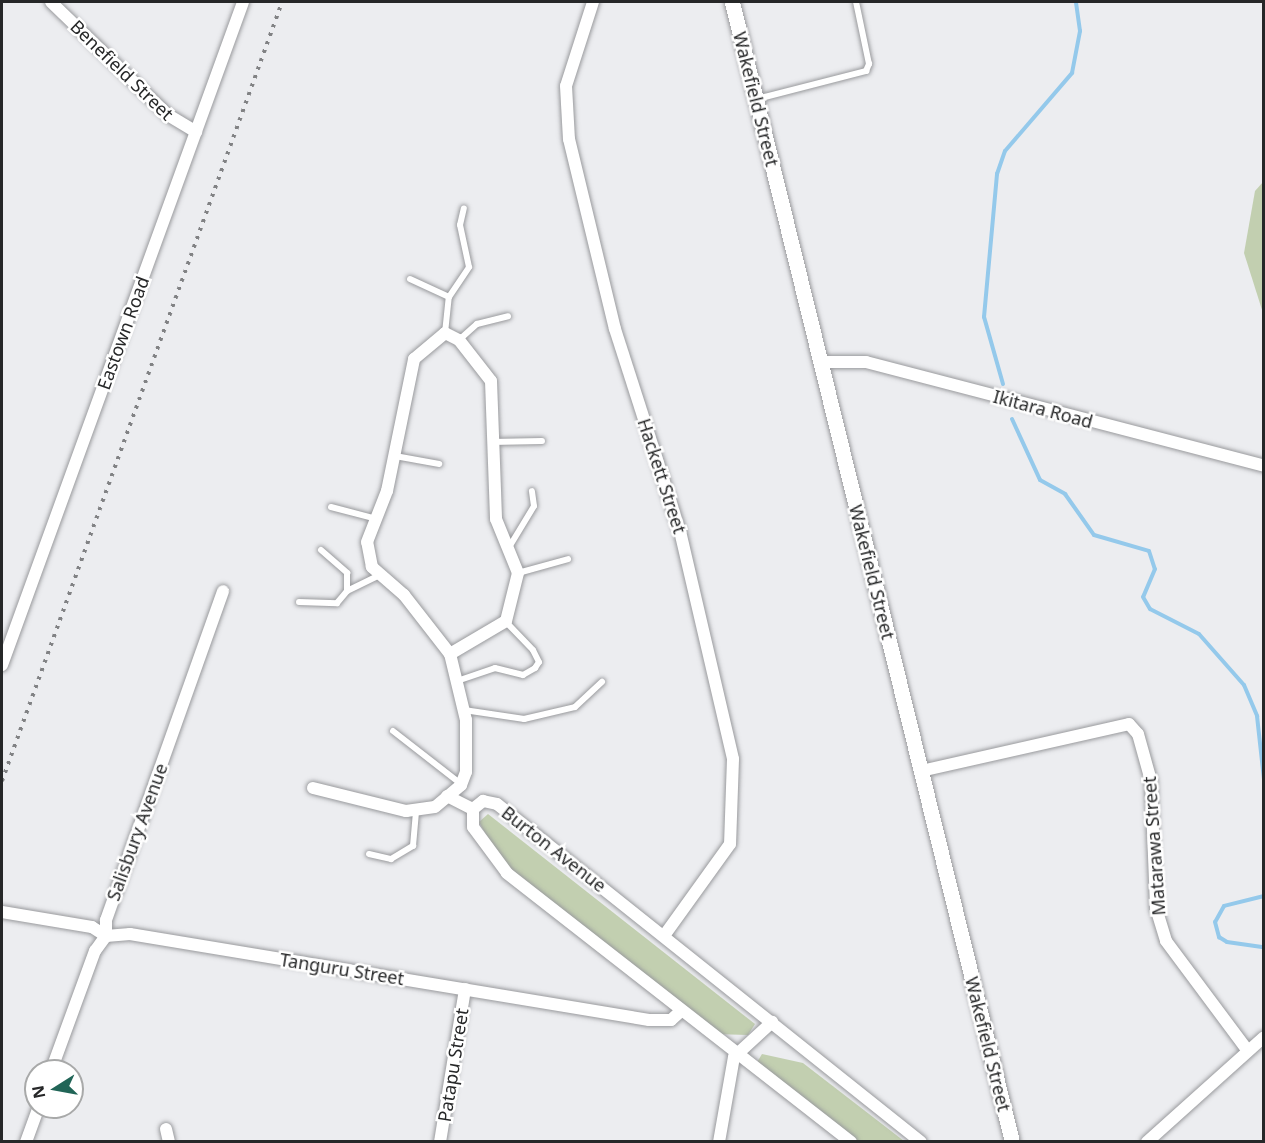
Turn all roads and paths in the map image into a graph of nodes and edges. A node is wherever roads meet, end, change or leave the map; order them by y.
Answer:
1 (51, 2) edge
2 (243, 2) edge
3 (593, 2) edge
4 (732, 2) edge
5 (856, 2) edge
6 (756, 99) junction
7 (196, 132) junction
8 (464, 208) dead end
9 (410, 279) dead end
10 (449, 297) junction
11 (508, 316) dead end
12 (445, 333) junction
13 (459, 340) junction
14 (821, 362) junction
15 (542, 441) dead end
16 (491, 442) junction
17 (390, 455) junction
18 (438, 464) dead end
19 (1263, 466) edge
20 (532, 491) dead end
21 (331, 507) dead end
22 (373, 518) junction
23 (321, 550) dead end
24 (506, 551) junction
25 (568, 559) dead end
26 (518, 573) junction
27 (381, 575) junction
28 (223, 591) dead end
29 (346, 591) junction
30 (299, 602) dead end
31 (506, 621) junction
32 (450, 654) junction
33 (2, 665) edge
34 (457, 681) junction
35 (602, 682) dead end
36 (464, 710) junction
37 (393, 731) dead end
38 (921, 771) junction
39 (461, 785) junction
40 (313, 788) dead end
41 (447, 796) junction
42 (416, 809) junction
43 (473, 809) junction
44 (369, 854) dead end
45 (2, 912) edge
46 (106, 936) junction
47 (664, 936) junction
48 (465, 989) junction
49 (681, 1011) junction
50 (772, 1022) junction
51 (1263, 1037) edge
52 (1248, 1051) junction
53 (738, 1052) junction
54 (55, 1059) edge
55 (35, 1119) edge
56 (26, 1142) edge
57 (440, 1142) edge
58 (719, 1142) edge
59 (851, 1142) edge
60 (921, 1142) edge
61 (1012, 1142) edge
62 (1147, 1142) edge

1 - 7 street, Benefield Street
2 - 7 street, Eastown Road
3 - 47 street, Hackett Street
4 - 6 street, Wakefield Street
5 - 6 lane
6 - 14 street, Wakefield Street
7 - 33 street, Eastown Road
8 - 10 lane
9 - 10 lane
10 - 12 lane
11 - 13 lane
12 - 13 street
12 - 17 street
13 - 16 street
14 - 19 street, Ikitara Road
14 - 38 street, Wakefield Street
15 - 16 lane
16 - 24 street
17 - 18 lane
17 - 22 street
20 - 24 lane
21 - 22 lane
22 - 27 street
23 - 29 lane
24 - 26 street
25 - 26 lane
26 - 31 street
27 - 29 lane
27 - 32 street
28 - 46 street, Salisbury Avenue
29 - 30 lane
31 - 32 street
31 - 34 lane
32 - 34 street
34 - 36 street
35 - 36 lane
36 - 39 street
37 - 39 lane
38 - 52 street, Matarawa Street
38 - 61 street, Wakefield Street
39 - 41 street
40 - 42 street
41 - 42 street
41 - 43 street
42 - 44 lane
43 - 47 street, Burton Avenue
43 - 49 street, Burton Avenue
45 - 46 street, Tanguru Street
46 - 48 street, Tanguru Street
46 - 54 street, Salisbury Avenue
47 - 50 street, Burton Avenue
48 - 49 street, Tanguru Street
48 - 57 street, Patapu Street
49 - 53 street, Burton Avenue
50 - 53 street
50 - 60 street, Burton Avenue
51 - 52 street
52 - 62 street
53 - 58 street
53 - 59 street, Burton Avenue
55 - 56 street

